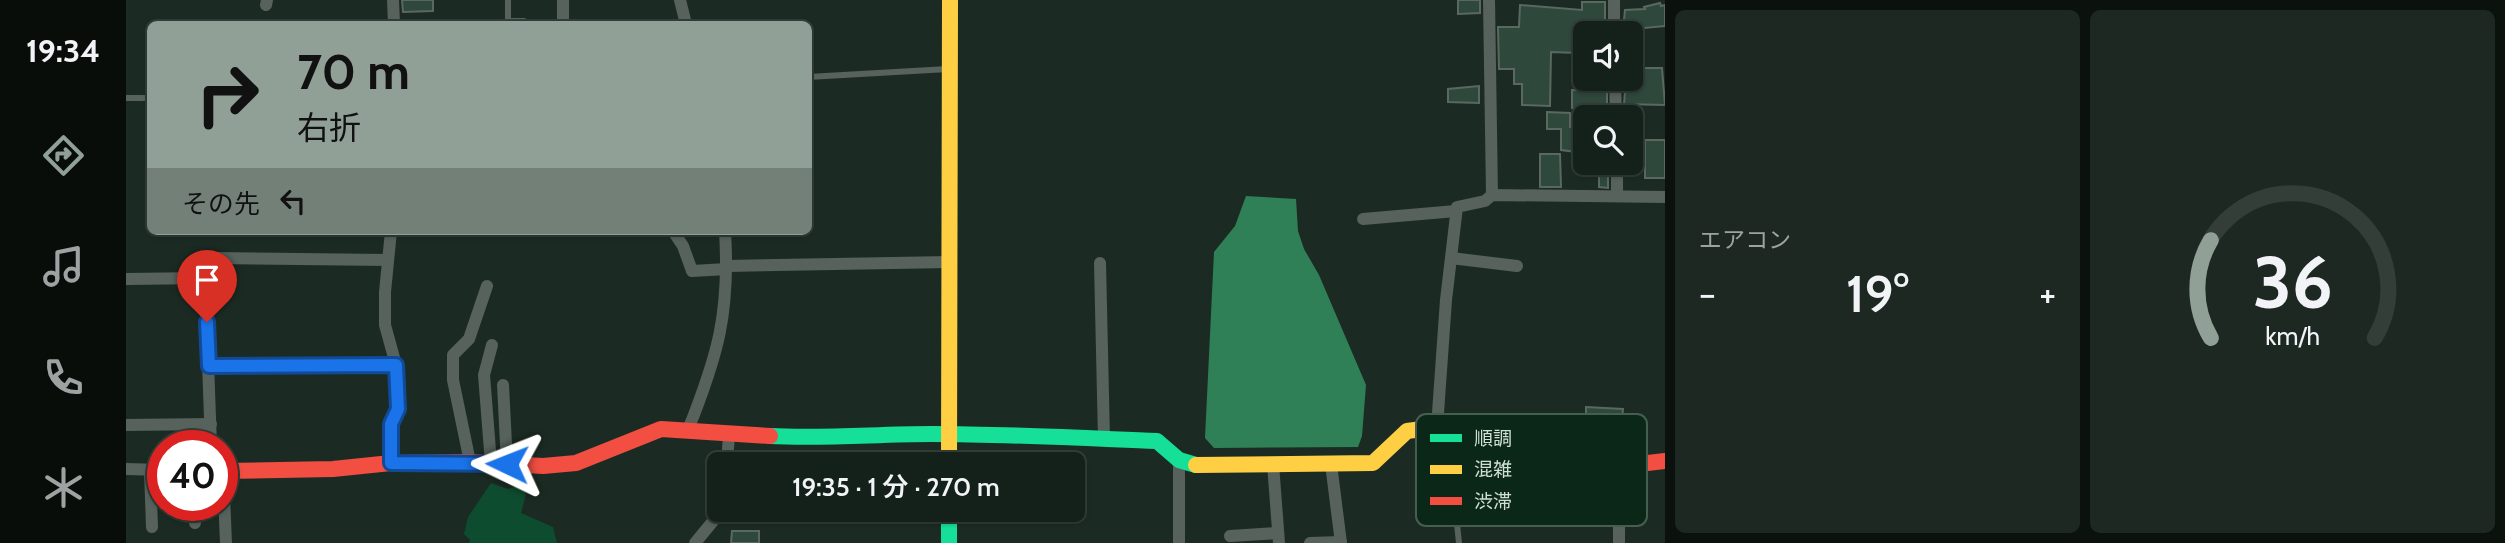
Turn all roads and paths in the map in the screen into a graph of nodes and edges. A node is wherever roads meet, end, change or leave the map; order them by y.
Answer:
1 (393, 0) edge
2 (508, 0) edge
3 (563, 0) edge
4 (680, 0) edge
5 (950, 0) edge
6 (1489, 0) edge
7 (1614, 0) edge
8 (394, 21) edge
9 (524, 21) dead end
10 (563, 21) edge
11 (685, 21) edge
12 (1614, 21) edge
13 (950, 69) junction
14 (812, 77) edge
15 (126, 97) edge
16 (147, 98) edge
17 (1617, 175) edge
18 (1492, 195) junction
19 (1617, 196) junction
20 (1665, 197) edge
21 (1456, 211) junction
22 (1363, 219) dead end
23 (391, 235) edge
24 (676, 235) edge
25 (725, 235) edge
26 (214, 258) dead end
27 (1451, 258) junction
28 (388, 260) junction
29 (950, 262) junction
30 (1100, 263) dead end
31 (1517, 266) dead end
32 (727, 268) junction
33 (126, 279) edge
34 (487, 286) dead end
35 (492, 345) dead end
36 (396, 365) junction
37 (209, 366) junction
38 (503, 385) dead end
39 (1438, 414) edge
40 (211, 424) junction
41 (126, 425) edge
42 (211, 430) edge
43 (688, 430) junction
44 (1416, 430) edge
45 (730, 433) junction
46 (949, 433) junction
47 (1104, 439) junction
48 (728, 452) edge
49 (949, 452) edge
50 (1179, 460) junction
51 (1665, 461) edge
52 (470, 462) junction
53 (391, 463) junction
54 (1647, 463) edge
55 (499, 464) junction
56 (1273, 464) junction
57 (1331, 464) junction
58 (126, 470) edge
59 (147, 470) edge
60 (238, 471) edge
61 (153, 521) edge
62 (225, 521) edge
63 (712, 522) edge
64 (949, 522) edge
65 (152, 527) dead end
66 (1230, 536) dead end
67 (1278, 538) edge
68 (1341, 542) edge
69 (226, 543) edge
70 (695, 543) edge
71 (949, 543) edge
72 (1179, 543) edge
73 (1310, 543) edge

1 - 8 street
2 - 9 lane
3 - 10 street
4 - 11 street
5 - 13 street
6 - 18 street
7 - 12 street
13 - 14 lane
13 - 29 street
15 - 16 lane
17 - 19 street
18 - 19 street
18 - 21 street
19 - 20 street
21 - 22 street
21 - 27 street
23 - 28 street
24 - 32 street
25 - 32 street
26 - 28 street
27 - 31 street
27 - 39 street
28 - 36 street
29 - 32 street
29 - 46 street
30 - 47 street
32 - 43 street
33 - 37 street
34 - 52 street
35 - 55 street
36 - 37 street
36 - 53 street
37 - 40 street
38 - 55 street
40 - 41 street
40 - 42 street
43 - 45 street
43 - 55 street
44 - 57 street
45 - 46 street
45 - 48 street
46 - 47 street
46 - 49 street
47 - 50 street
50 - 56 street
50 - 72 street
51 - 54 street
52 - 53 street
52 - 55 street
53 - 60 street
56 - 57 street
56 - 67 street
57 - 68 street
58 - 59 street
61 - 65 street
62 - 69 street
63 - 70 street
64 - 71 street
66 - 67 street
68 - 73 street

